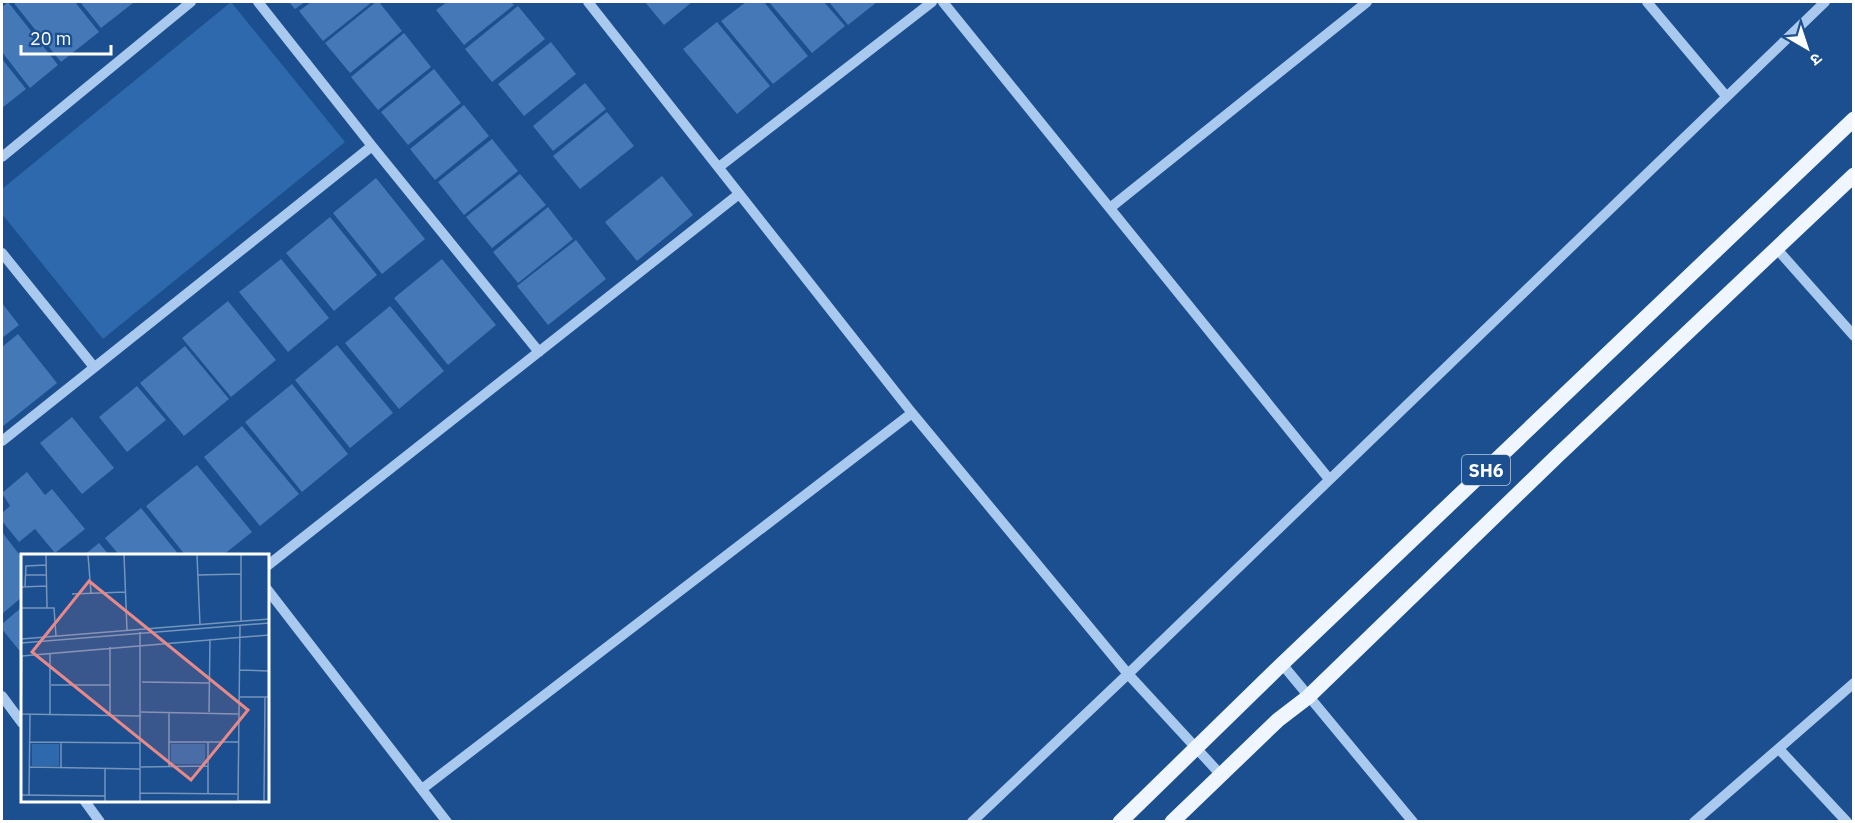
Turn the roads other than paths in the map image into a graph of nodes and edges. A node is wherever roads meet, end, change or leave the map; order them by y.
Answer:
1 (191, 2) edge
2 (258, 2) edge
3 (588, 2) edge
4 (932, 2) edge
5 (943, 2) edge
6 (1367, 2) edge
7 (1647, 2) edge
8 (1825, 2) edge
9 (1726, 96) junction
10 (1854, 119) edge
11 (372, 147) junction
12 (2, 157) edge
13 (719, 167) junction
14 (1854, 175) edge
15 (739, 194) junction
16 (1110, 208) junction
17 (1776, 248) junction
18 (2, 254) edge
19 (1854, 336) edge
20 (539, 352) junction
21 (94, 367) junction
22 (912, 413) junction
23 (2, 441) edge
24 (1329, 479) junction
25 (268, 565) edge
26 (268, 590) edge
27 (1282, 664) junction
28 (1128, 674) junction
29 (1854, 683) edge
30 (2, 696) edge
31 (1308, 697) junction
32 (21, 722) edge
33 (1196, 748) junction
34 (1779, 749) junction
35 (1221, 775) junction
36 (422, 789) junction
37 (85, 802) edge
38 (100, 822) edge
39 (447, 822) edge
40 (972, 822) edge
41 (1120, 822) edge
42 (1172, 822) edge
43 (1413, 822) edge
44 (1694, 822) edge
45 (1847, 822) edge

1 - 12 street
2 - 11 street
3 - 13 street
4 - 13 street
5 - 16 street
6 - 16 street
7 - 9 street
8 - 9 street
9 - 24 street
10 - 27 main road, SH6
11 - 20 street
11 - 21 street
13 - 15 street
14 - 17 main road, SH6
15 - 20 street
15 - 22 street
16 - 24 street
17 - 19 street
17 - 31 main road, SH6
18 - 21 street
20 - 25 street
21 - 23 street
22 - 28 street
22 - 36 street
24 - 28 street
26 - 36 street
27 - 31 street
27 - 33 main road, SH6
28 - 33 street
28 - 40 street
29 - 34 street
30 - 32 street
31 - 35 main road, SH6
31 - 43 street
33 - 35 street
33 - 41 main road, SH6
34 - 44 street
34 - 45 street
35 - 42 main road, SH6
36 - 39 street
37 - 38 street

